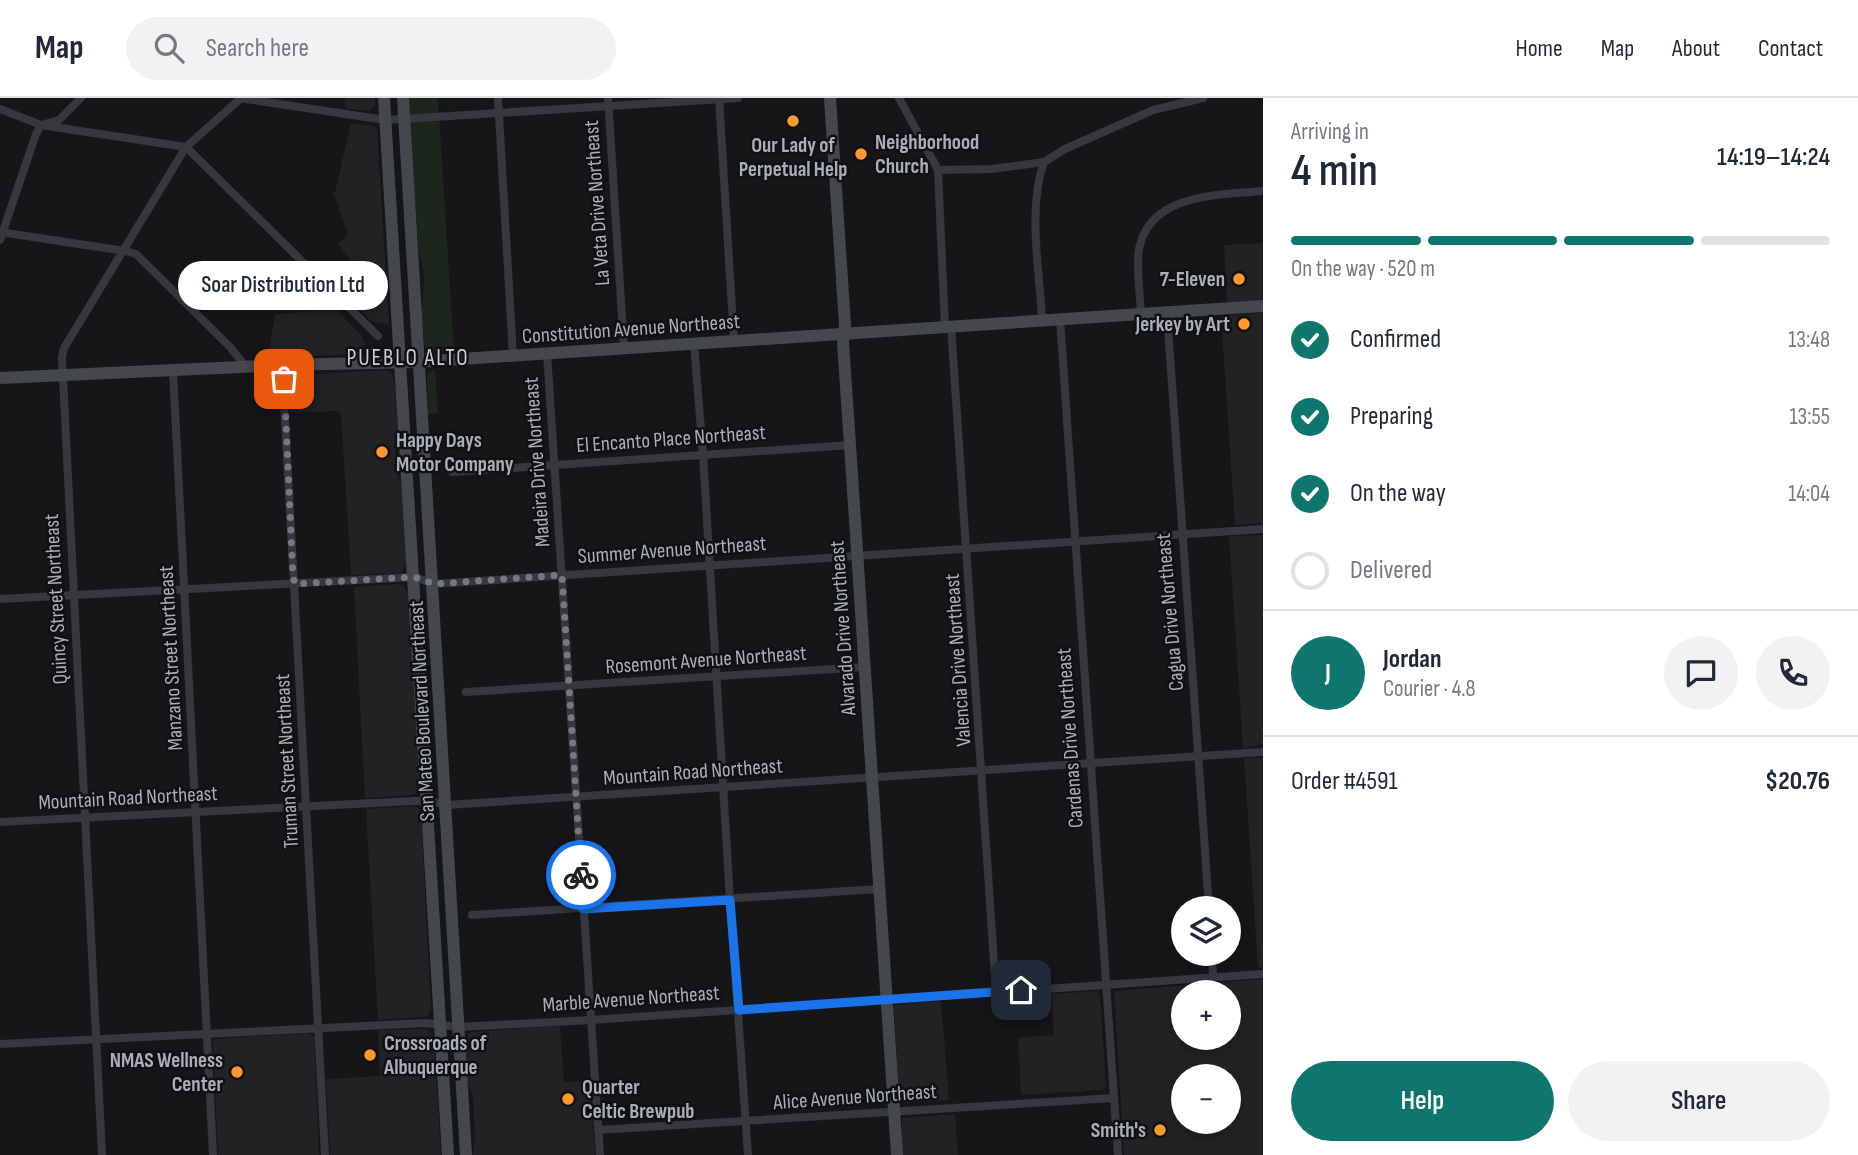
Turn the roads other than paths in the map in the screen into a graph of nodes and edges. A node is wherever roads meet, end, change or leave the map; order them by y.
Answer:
1 (81, 98) edge
2 (240, 98) edge
3 (384, 98) edge
4 (403, 98) edge
5 (498, 98) edge
6 (738, 98) edge
7 (830, 98) edge
8 (899, 98) edge
9 (1203, 98) edge
10 (719, 99) edge
11 (608, 102) edge
12 (0, 108) edge
13 (499, 114) junction
14 (404, 119) junction
15 (386, 120) junction
16 (41, 125) junction
17 (186, 147) junction
18 (1044, 162) junction
19 (938, 170) junction
20 (1263, 191) edge
21 (1, 235) edge
22 (125, 250) junction
23 (1263, 306) edge
24 (1167, 313) junction
25 (1141, 314) junction
26 (1060, 319) junction
27 (1042, 321) junction
28 (948, 327) junction
29 (845, 333) junction
30 (378, 336) dead end
31 (734, 341) junction
32 (694, 344) junction
33 (624, 348) junction
34 (547, 353) junction
35 (513, 356) junction
36 (417, 362) junction
37 (401, 363) junction
38 (282, 365) junction
39 (246, 367) junction
40 (173, 370) junction
41 (62, 375) junction
42 (0, 378) edge
43 (850, 445) junction
44 (703, 454) junction
45 (554, 465) junction
46 (452, 472) dead end
47 (1263, 529) edge
48 (1181, 534) junction
49 (1075, 541) junction
50 (968, 547) junction
51 (858, 556) junction
52 (709, 566) junction
53 (562, 575) junction
54 (415, 577) junction
55 (295, 584) junction
56 (434, 584) junction
57 (185, 590) junction
58 (74, 596) junction
59 (0, 598) edge
60 (864, 667) junction
61 (716, 677) junction
62 (569, 687) junction
63 (466, 692) dead end
64 (1263, 752) edge
65 (1199, 757) junction
66 (1089, 764) junction
67 (983, 770) junction
68 (873, 778) junction
69 (724, 788) junction
70 (576, 797) junction
71 (428, 801) junction
72 (447, 805) junction
73 (307, 806) junction
74 (196, 812) junction
75 (85, 817) junction
76 (0, 822) edge
77 (879, 889) junction
78 (1208, 896) edge
79 (730, 900) junction
80 (583, 909) junction
81 (472, 915) dead end
82 (1213, 966) edge
83 (1263, 974) edge
84 (1213, 977) junction
85 (1105, 985) junction
86 (996, 992) junction
87 (887, 1000) junction
88 (739, 1010) junction
89 (591, 1020) junction
90 (440, 1023) junction
91 (458, 1027) junction
92 (318, 1029) junction
93 (207, 1034) junction
94 (96, 1040) junction
95 (0, 1044) edge
96 (1114, 1098) junction
97 (895, 1112) junction
98 (746, 1121) junction
99 (598, 1130) junction
100 (102, 1155) edge
101 (213, 1155) edge
102 (325, 1155) edge
103 (448, 1155) edge
104 (466, 1155) edge
105 (600, 1155) edge
106 (748, 1155) edge
107 (897, 1155) edge
108 (1118, 1155) edge

1 - 16 street
2 - 15 street
2 - 17 street, Quincy Street Northeast
3 - 15 street, San Mateo Boulevard Northeast
4 - 14 street, San Mateo Boulevard Northeast
5 - 13 street, Madeira Drive Northeast
6 - 10 street
7 - 29 street, Alvarado Drive Northeast
8 - 19 street, Valencia Drive Northeast
9 - 18 street
10 - 11 street
10 - 31 street
11 - 13 street
11 - 33 street, La Veta Drive Northeast
12 - 16 street
13 - 14 street
13 - 35 street, Madeira Drive Northeast
14 - 15 street
14 - 36 street, San Mateo Boulevard Northeast
15 - 37 street, San Mateo Boulevard Northeast
16 - 17 street
16 - 21 street
17 - 22 street, Quincy Street Northeast
17 - 30 street
18 - 19 street
18 - 27 street
19 - 28 street, Valencia Drive Northeast
20 - 25 street
21 - 22 street
22 - 39 street
22 - 41 street, Quincy Street Northeast
23 - 24 street, Constitution Avenue Northeast
24 - 25 street, Constitution Avenue Northeast
24 - 48 street, Cagua Drive Northeast
25 - 26 street, Constitution Avenue Northeast
26 - 27 street, Constitution Avenue Northeast
26 - 49 street, Cardenas Drive Northeast
27 - 28 street, Constitution Avenue Northeast
28 - 29 street, Constitution Avenue Northeast
28 - 50 street, Valencia Drive Northeast
29 - 31 street, Constitution Avenue Northeast
29 - 43 street, Alvarado Drive Northeast
31 - 32 street, Constitution Avenue Northeast
32 - 33 street, Constitution Avenue Northeast
32 - 44 street
33 - 34 street, Constitution Avenue Northeast
34 - 35 street, Constitution Avenue Northeast
34 - 45 street, Madeira Drive Northeast
35 - 36 street, Constitution Avenue Northeast
36 - 37 street, Constitution Avenue Northeast
36 - 56 street, San Mateo Boulevard Northeast
37 - 38 street, Constitution Avenue Northeast
37 - 54 street, San Mateo Boulevard Northeast
38 - 39 street, Constitution Avenue Northeast
38 - 55 street, Truman Street Northeast
39 - 40 street, Constitution Avenue Northeast
40 - 41 street, Constitution Avenue Northeast
40 - 57 street, Manzano Street Northeast
41 - 42 street, Constitution Avenue Northeast
41 - 58 street, Quincy Street Northeast
43 - 44 street, El Encanto Place Northeast
43 - 51 street, Alvarado Drive Northeast
44 - 45 street, El Encanto Place Northeast
44 - 52 street
45 - 46 street, El Encanto Place Northeast
45 - 53 street, Madeira Drive Northeast
47 - 48 street, Summer Avenue Northeast
48 - 49 street, Summer Avenue Northeast
48 - 65 street, Cagua Drive Northeast
49 - 50 street, Summer Avenue Northeast
49 - 66 street, Cardenas Drive Northeast
50 - 51 street, Summer Avenue Northeast
50 - 67 street, Valencia Drive Northeast
51 - 52 street, Summer Avenue Northeast
51 - 60 street, Alvarado Drive Northeast
52 - 53 street, Summer Avenue Northeast
52 - 61 street
53 - 56 street, Summer Avenue Northeast
53 - 62 street, Madeira Drive Northeast
54 - 55 street, Summer Avenue Northeast
54 - 56 street, Summer Avenue Northeast
54 - 71 street, San Mateo Boulevard Northeast
55 - 57 street, Summer Avenue Northeast
55 - 73 street, Truman Street Northeast
56 - 72 street, San Mateo Boulevard Northeast
57 - 58 street, Summer Avenue Northeast
57 - 74 street, Manzano Street Northeast
58 - 59 street, Summer Avenue Northeast
58 - 75 street, Quincy Street Northeast
60 - 61 street, Rosemont Avenue Northeast
60 - 68 street, Alvarado Drive Northeast
61 - 62 street, Rosemont Avenue Northeast
61 - 69 street
62 - 63 street, Rosemont Avenue Northeast
62 - 70 street, Madeira Drive Northeast
64 - 65 street, Mountain Road Northeast
65 - 66 street, Mountain Road Northeast
65 - 78 street, Cagua Drive Northeast
66 - 67 street, Mountain Road Northeast
66 - 85 street, Cardenas Drive Northeast
67 - 68 street, Mountain Road Northeast
67 - 86 street, Valencia Drive Northeast
68 - 69 street, Mountain Road Northeast
68 - 77 street, Alvarado Drive Northeast
69 - 70 street, Mountain Road Northeast
69 - 79 street
70 - 72 street, Mountain Road Northeast
70 - 80 street, Madeira Drive Northeast
71 - 72 street, Mountain Road Northeast
71 - 73 street, Mountain Road Northeast
71 - 90 street, San Mateo Boulevard Northeast
72 - 91 street, San Mateo Boulevard Northeast
73 - 74 street, Mountain Road Northeast
73 - 92 street, Truman Street Northeast
74 - 75 street, Mountain Road Northeast
74 - 93 street, Manzano Street Northeast
75 - 76 street, Mountain Road Northeast
75 - 94 street, Quincy Street Northeast
77 - 79 street
77 - 87 street, Alvarado Drive Northeast
79 - 80 street
79 - 88 street
80 - 81 street
80 - 89 street, Madeira Drive Northeast
82 - 84 street
83 - 84 street, Marble Avenue Northeast
84 - 85 street, Marble Avenue Northeast
85 - 86 street, Marble Avenue Northeast
85 - 96 street, Cardenas Drive Northeast
86 - 87 street, Marble Avenue Northeast
87 - 88 street, Marble Avenue Northeast
87 - 97 street, Alvarado Drive Northeast
88 - 89 street, Marble Avenue Northeast
88 - 98 street
89 - 91 street, Marble Avenue Northeast
89 - 99 street, Madeira Drive Northeast
90 - 91 street, Marble Avenue Northeast
90 - 92 street, Marble Avenue Northeast
90 - 103 street, San Mateo Boulevard Northeast
91 - 104 street, San Mateo Boulevard Northeast
92 - 93 street, Marble Avenue Northeast
92 - 102 street, Truman Street Northeast
93 - 94 street, Marble Avenue Northeast
93 - 101 street, Manzano Street Northeast
94 - 95 street, Marble Avenue Northeast
94 - 100 street, Quincy Street Northeast
96 - 97 street, Alice Avenue Northeast
96 - 108 street, Cardenas Drive Northeast
97 - 98 street, Alice Avenue Northeast
97 - 107 street, Alvarado Drive Northeast
98 - 99 street, Alice Avenue Northeast
98 - 106 street
99 - 105 street, Madeira Drive Northeast

